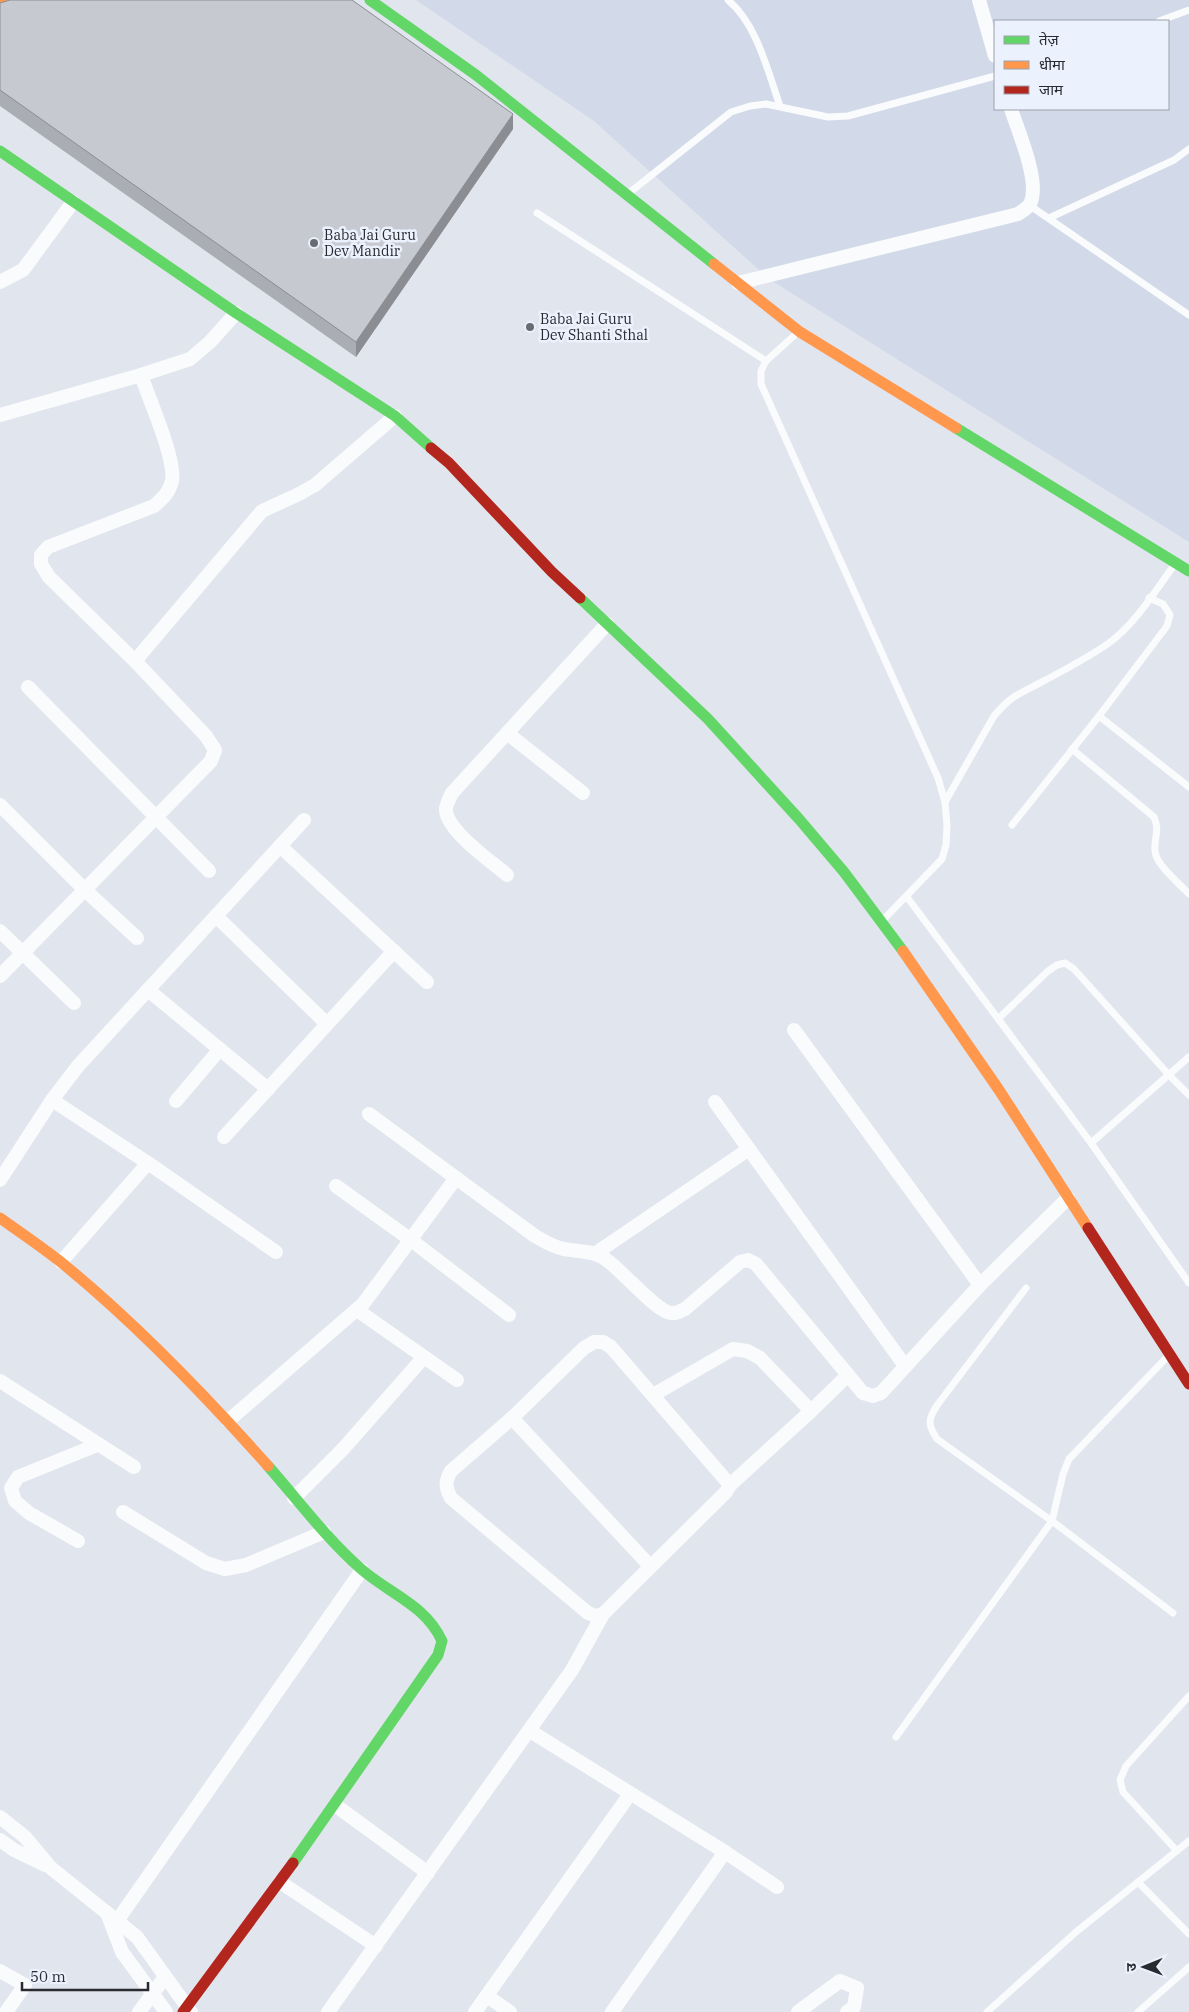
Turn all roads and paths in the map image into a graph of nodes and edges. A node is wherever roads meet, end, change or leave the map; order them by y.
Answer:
1 (370, 0) edge
2 (728, 0) edge
3 (979, 0) edge
4 (1189, 10) edge
5 (1163, 20) edge
6 (994, 52) edge
7 (994, 76) edge
8 (780, 106) junction
9 (1011, 110) edge
10 (1189, 149) edge
11 (0, 151) edge
12 (627, 195) junction
13 (73, 202) junction
14 (1029, 205) junction
15 (537, 213) dead end
16 (1049, 218) junction
17 (0, 282) edge
18 (738, 283) junction
19 (236, 313) junction
20 (1189, 315) edge
21 (800, 332) junction
22 (766, 361) junction
23 (141, 376) junction
24 (0, 415) edge
25 (395, 416) junction
26 (1176, 563) junction
27 (1189, 571) edge
28 (1150, 598) junction
29 (608, 624) junction
30 (134, 662) junction
31 (28, 687) dead end
32 (1099, 716) junction
33 (507, 733) junction
34 (1072, 749) junction
35 (1189, 787) edge
36 (583, 793) dead end
37 (946, 802) junction
38 (0, 804) edge
39 (155, 818) junction
40 (304, 820) dead end
41 (1012, 825) dead end
42 (280, 846) junction
43 (209, 871) dead end
44 (507, 876) dead end
45 (85, 890) junction
46 (1189, 894) edge
47 (907, 896) junction
48 (216, 916) junction
49 (882, 921) junction
50 (0, 931) edge
51 (137, 938) dead end
52 (394, 951) junction
53 (22, 954) junction
54 (0, 976) edge
55 (427, 982) dead end
56 (148, 990) junction
57 (74, 1003) dead end
58 (999, 1018) junction
59 (327, 1024) junction
60 (794, 1030) dead end
61 (220, 1049) junction
62 (1189, 1058) edge
63 (1169, 1075) junction
64 (268, 1089) junction
65 (1189, 1095) edge
66 (52, 1100) junction
67 (176, 1101) dead end
68 (715, 1102) dead end
69 (369, 1114) dead end
70 (224, 1137) dead end
71 (1091, 1143) junction
72 (749, 1149) junction
73 (148, 1163) junction
74 (456, 1178) junction
75 (0, 1180) edge
76 (336, 1186) dead end
77 (1068, 1198) junction
78 (0, 1218) edge
79 (411, 1240) junction
80 (276, 1252) dead end
81 (596, 1254) junction
82 (61, 1262) junction
83 (1189, 1283) edge
84 (980, 1285) junction
85 (1026, 1288) dead end
86 (357, 1310) junction
87 (509, 1315) dead end
88 (1170, 1354) junction
89 (424, 1357) junction
90 (905, 1366) junction
91 (848, 1375) junction
92 (457, 1380) dead end
93 (0, 1381) edge
94 (1189, 1384) edge
95 (653, 1395) junction
96 (811, 1411) junction
97 (512, 1418) junction
98 (228, 1421) junction
99 (97, 1445) junction
100 (134, 1466) dead end
101 (730, 1485) junction
102 (5, 1490) edge
103 (294, 1498) junction
104 (123, 1512) dead end
105 (1052, 1521) junction
106 (324, 1532) junction
107 (78, 1541) dead end
108 (650, 1566) junction
109 (362, 1570) junction
110 (1172, 1613) dead end
111 (603, 1614) junction
112 (1189, 1696) edge
113 (530, 1732) junction
114 (896, 1737) dead end
115 (630, 1794) junction
116 (334, 1805) junction
117 (0, 1817) edge
118 (0, 1840) edge
119 (1189, 1841) edge
120 (1177, 1851) junction
121 (725, 1852) junction
122 (51, 1868) junction
123 (428, 1872) junction
124 (280, 1882) junction
125 (1138, 1882) junction
126 (777, 1888) dead end
127 (111, 1917) junction
128 (1189, 1934) edge
129 (376, 1946) junction
130 (1189, 1967) edge
131 (0, 1971) edge
132 (165, 1977) junction
133 (152, 1993) junction
134 (487, 1996) junction
135 (187, 2010) edge
136 (6, 2012) edge
137 (140, 2012) edge
138 (166, 2012) edge
139 (328, 2012) edge
140 (475, 2012) edge
141 (510, 2012) edge
142 (612, 2012) edge
143 (798, 2012) edge
144 (847, 2012) edge
145 (987, 2012) edge
146 (1138, 2012) edge

1 - 12 street
2 - 8 lane
3 - 6 street
4 - 5 lane
7 - 8 lane
8 - 12 lane
9 - 14 street
10 - 16 lane
11 - 13 street
12 - 18 street
13 - 17 street
13 - 19 street
14 - 16 lane
14 - 18 street
15 - 22 lane
16 - 20 lane
18 - 21 street
19 - 23 street
19 - 25 street
21 - 22 lane
21 - 26 street
22 - 37 lane
23 - 24 street
23 - 30 street
25 - 29 street
25 - 30 street
26 - 27 street
26 - 28 lane
28 - 32 lane
28 - 37 lane
29 - 33 street
29 - 49 street
30 - 39 street
31 - 39 street
32 - 34 lane
32 - 35 lane
33 - 36 street
33 - 44 street
34 - 41 lane
34 - 46 lane
37 - 47 lane
38 - 45 street
39 - 43 street
39 - 45 street
40 - 42 street
42 - 48 street
42 - 52 street
45 - 51 street
45 - 53 street
47 - 49 lane
47 - 58 lane
48 - 56 street
48 - 59 street
49 - 77 street
50 - 53 street
52 - 55 street
52 - 59 street
53 - 54 street
53 - 57 street
56 - 61 street
56 - 66 street
58 - 63 lane
58 - 71 lane
59 - 64 street
60 - 84 street
61 - 64 street
61 - 67 street
62 - 63 lane
63 - 65 lane
63 - 71 lane
64 - 70 street
66 - 73 street
66 - 75 street
68 - 72 street
69 - 74 street
71 - 83 lane
72 - 81 street
72 - 90 street
73 - 80 street
73 - 82 street
74 - 79 street
74 - 81 street
76 - 79 street
77 - 84 street
77 - 88 street
78 - 82 street
79 - 86 street
79 - 87 street
81 - 91 street
82 - 98 street
84 - 90 street
85 - 105 lane
86 - 89 street
86 - 98 street
88 - 94 street
88 - 105 lane
89 - 92 street
89 - 103 street
90 - 91 street
91 - 96 street
93 - 99 street
95 - 96 street
95 - 97 street
95 - 101 street
96 - 101 street
97 - 108 street
97 - 111 street
98 - 103 street
99 - 100 street
99 - 102 street
101 - 108 street
102 - 107 street
103 - 106 street
104 - 106 street
105 - 110 lane
105 - 114 lane
106 - 109 street
108 - 111 street
109 - 116 street
109 - 127 street
111 - 113 street
112 - 120 lane
113 - 115 street
113 - 123 street
115 - 121 street
115 - 134 street
116 - 123 street
116 - 124 street
117 - 122 street
118 - 122 street
119 - 120 lane
120 - 125 lane
121 - 126 street
121 - 142 street
122 - 127 street
123 - 129 street
124 - 129 street
124 - 135 street
125 - 128 lane
125 - 145 lane
127 - 132 street
127 - 133 street
129 - 139 street
130 - 146 lane
131 - 136 street
132 - 133 street
132 - 135 street
133 - 137 street
133 - 138 street
134 - 140 street
134 - 141 street
143 - 144 street

